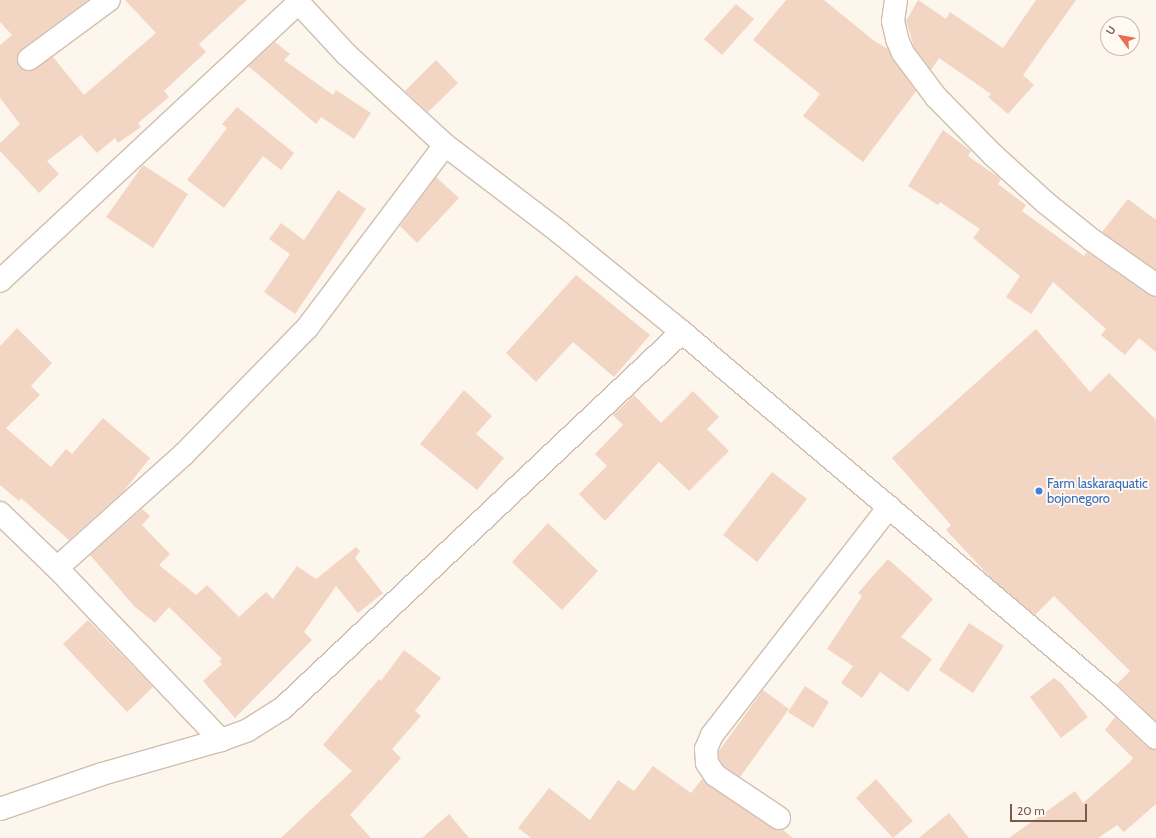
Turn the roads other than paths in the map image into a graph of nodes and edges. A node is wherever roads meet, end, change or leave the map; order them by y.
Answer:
1 (109, 0) edge
2 (896, 0) edge
3 (297, 1) edge
4 (29, 59) dead end
5 (445, 145) junction
6 (0, 281) edge
7 (1156, 285) edge
8 (682, 332) junction
9 (889, 508) junction
10 (0, 513) edge
11 (57, 568) junction
12 (1156, 738) edge
13 (222, 740) junction
14 (0, 810) edge
15 (779, 818) dead end

1 - 4 street
2 - 7 street
3 - 5 street
3 - 6 street
5 - 8 street
5 - 11 street
8 - 9 street
8 - 13 street
9 - 12 street
9 - 15 street
10 - 11 street
11 - 13 street
13 - 14 street

